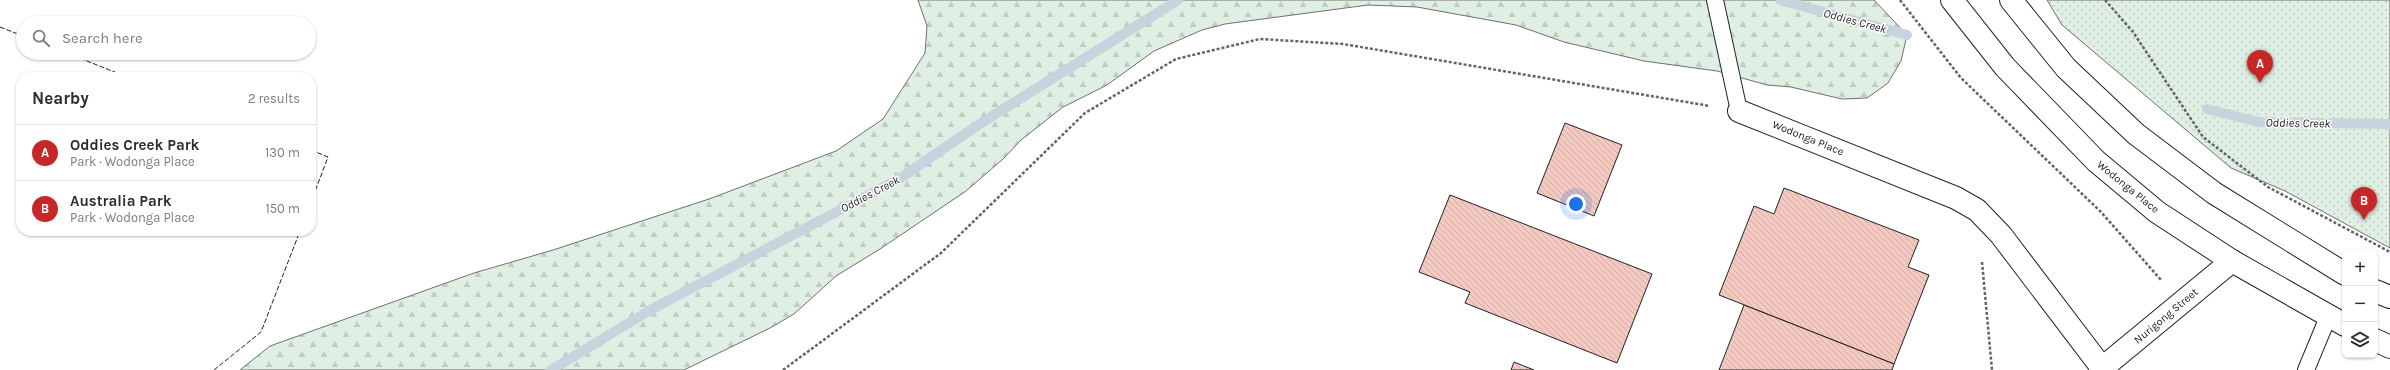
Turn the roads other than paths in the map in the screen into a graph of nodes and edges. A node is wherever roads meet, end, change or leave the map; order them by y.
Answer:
1 (1716, 0) edge
2 (1952, 0) edge
3 (2011, 0) edge
4 (1739, 111) joint
5 (2232, 261) junction
6 (2342, 272) edge
7 (2378, 292) edge
8 (2390, 298) edge
9 (2337, 321) edge
10 (2378, 341) edge
11 (2390, 347) edge
12 (2101, 369) edge
13 (2306, 370) edge

1 - 4 lane
2 - 5 main road, Wodonga Place
3 - 6 main road
4 - 12 main road, Wodonga Place
5 - 9 main road, Wodonga Place
5 - 12 main road, Nurigong Street
7 - 8 main road
9 - 13 lane
10 - 11 main road

